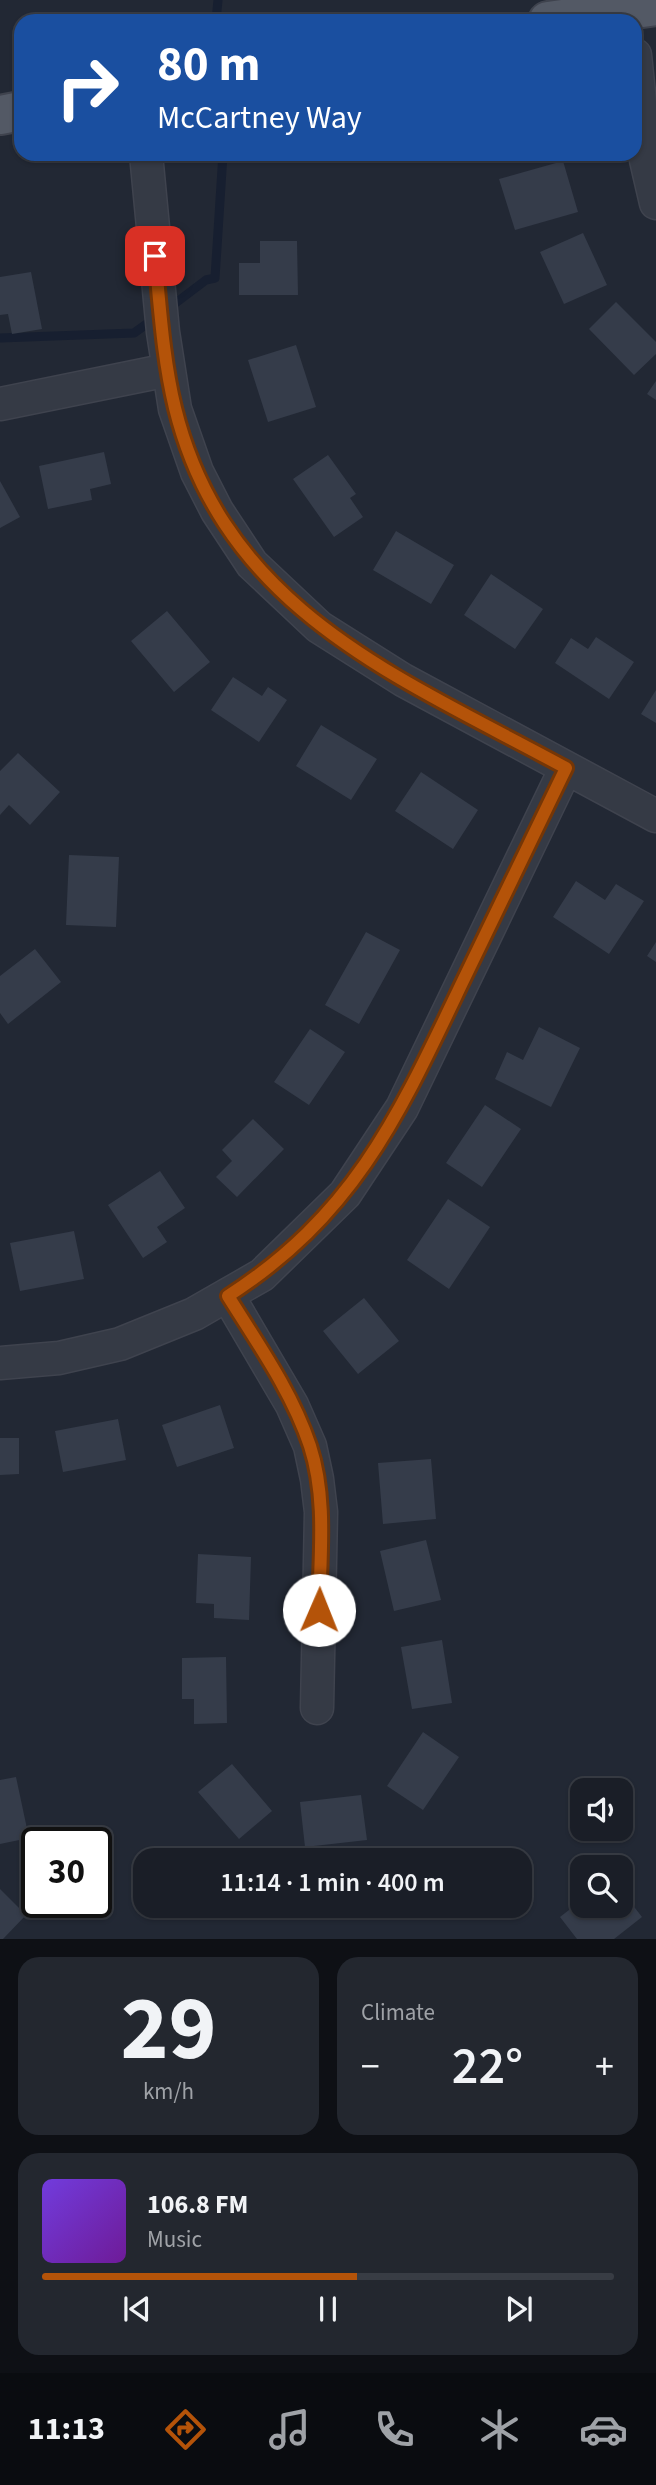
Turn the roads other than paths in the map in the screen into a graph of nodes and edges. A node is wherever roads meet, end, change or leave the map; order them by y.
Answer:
1 (641, 12) edge
2 (620, 14) edge
3 (642, 127) edge
4 (147, 161) edge
5 (656, 203) edge
6 (168, 370) junction
7 (0, 404) edge
8 (566, 768) junction
9 (656, 816) edge
10 (228, 1296) junction
11 (0, 1363) edge
12 (317, 1708) dead end

1 - 2 main road
3 - 5 street
4 - 6 street
6 - 7 street
6 - 8 street
8 - 9 street
8 - 10 street
10 - 11 street
10 - 12 street

